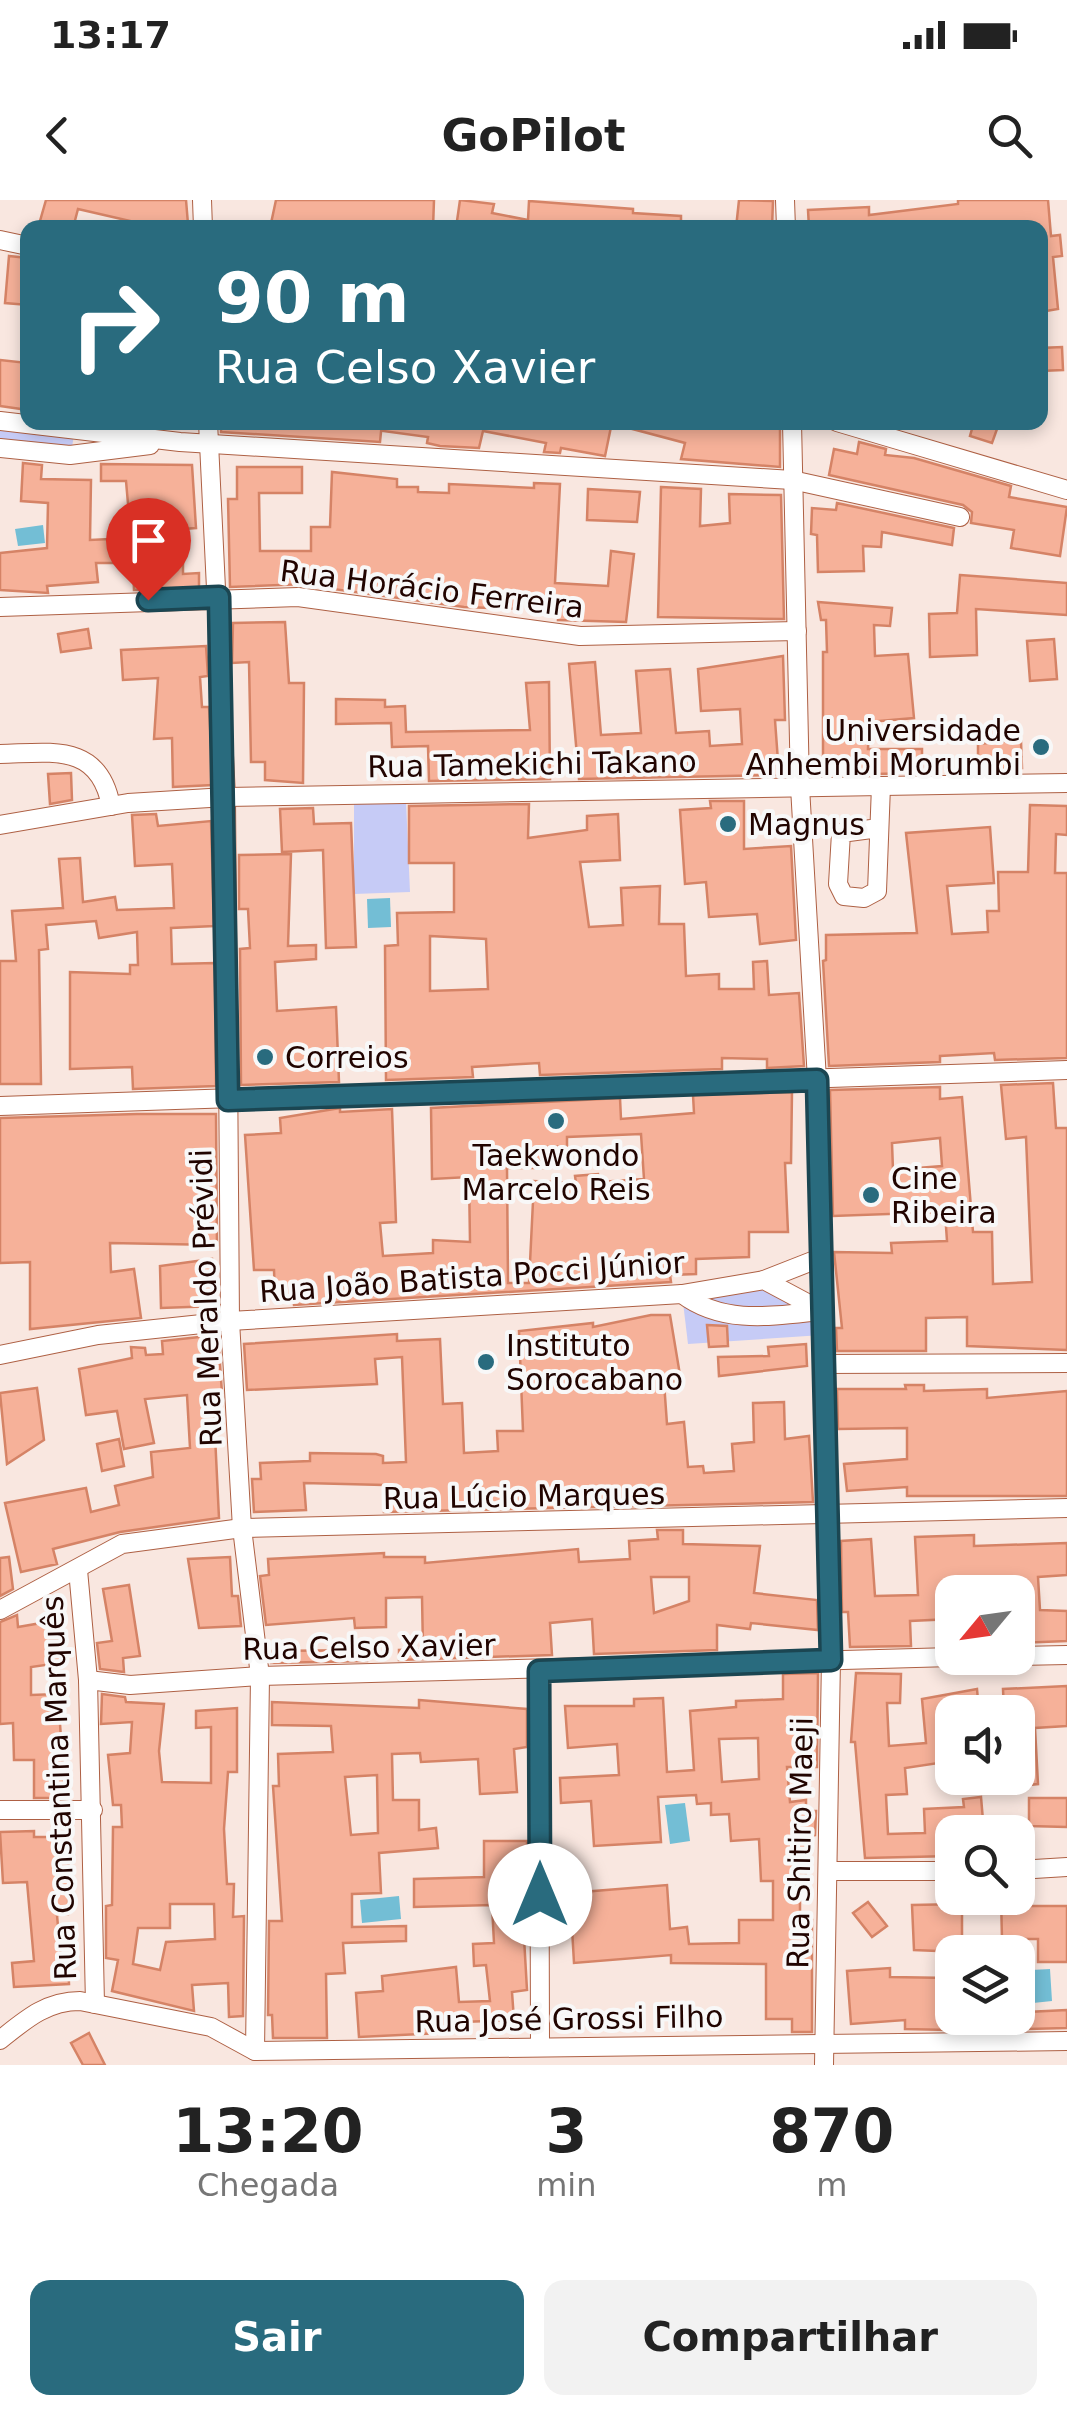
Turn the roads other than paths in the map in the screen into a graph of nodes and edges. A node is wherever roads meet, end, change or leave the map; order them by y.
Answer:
1 (72, 430) edge
2 (208, 430) edge
3 (792, 430) edge
4 (863, 430) edge
5 (180, 442) junction
6 (207, 442) junction
7 (0, 448) edge
8 (792, 480) junction
9 (1067, 490) edge
10 (960, 517) dead end
11 (219, 597) junction
12 (0, 607) edge
13 (796, 631) junction
14 (0, 754) edge
15 (1067, 783) edge
16 (881, 786) junction
17 (800, 787) junction
18 (226, 797) junction
19 (111, 806) junction
20 (0, 825) edge
21 (879, 828) dead end
22 (1067, 1070) edge
23 (817, 1080) junction
24 (228, 1100) junction
25 (0, 1106) edge
26 (820, 1258) junction
27 (764, 1280) junction
28 (682, 1294) junction
29 (822, 1311) junction
30 (230, 1321) junction
31 (0, 1355) edge
32 (823, 1364) junction
33 (1067, 1364) edge
34 (1067, 1508) edge
35 (828, 1512) junction
36 (242, 1528) junction
37 (78, 1570) junction
38 (0, 1610) edge
39 (1067, 1655) edge
40 (1035, 1656) edge
41 (935, 1657) edge
42 (831, 1660) junction
43 (539, 1671) junction
44 (260, 1676) junction
45 (88, 1680) junction
46 (0, 1810) edge
47 (92, 1810) junction
48 (1067, 1867) edge
49 (1035, 1869) edge
50 (935, 1870) edge
51 (829, 1872) junction
52 (88, 2002) junction
53 (0, 2040) edge
54 (1067, 2041) edge
55 (540, 2044) junction
56 (823, 2044) junction
57 (625, 2045) junction
58 (250, 2055) edge
59 (622, 2065) edge
60 (824, 2065) edge

1 - 5 street
2 - 6 street, Rua Meraldo Prévidi
3 - 8 street, Rua Shitiro Maeji
4 - 9 street
5 - 6 street
5 - 7 street
6 - 8 street
6 - 11 street, Rua Meraldo Prévidi
8 - 10 street
8 - 13 street, Rua Shitiro Maeji
11 - 12 street, Rua Horácio Ferreira
11 - 13 street, Rua Horácio Ferreira
11 - 18 street, Rua Meraldo Prévidi
13 - 17 street, Rua Shitiro Maeji
14 - 19 street
15 - 16 street, Rua Tamekichi Takano
16 - 17 street, Rua Tamekichi Takano
16 - 21 street
17 - 18 street, Rua Tamekichi Takano
17 - 23 street, Rua Shitiro Maeji
18 - 19 street, Rua Tamekichi Takano
18 - 24 street, Rua Meraldo Prévidi
19 - 20 street, Rua Tamekichi Takano
22 - 23 street
23 - 24 street
23 - 26 street, Rua Shitiro Maeji
24 - 25 street
24 - 30 street, Rua Meraldo Prévidi
26 - 27 street, Rua João Batista Pocci Júnior
26 - 29 street, Rua Shitiro Maeji
27 - 28 street, Rua João Batista Pocci Júnior
27 - 29 street
28 - 29 street
28 - 30 street, Rua João Batista Pocci Júnior
29 - 32 street, Rua Shitiro Maeji
30 - 31 street, Rua João Batista Pocci Júnior
30 - 36 street, Rua Meraldo Prévidi
32 - 33 street
32 - 35 street, Rua Shitiro Maeji
34 - 35 street, Rua Lúcio Marques
35 - 36 street, Rua Lúcio Marques
35 - 42 street, Rua Shitiro Maeji
36 - 37 street, Rua Lúcio Marques
36 - 44 street, Rua Meraldo Prévidi
37 - 38 street, Rua Lúcio Marques
37 - 45 street, Rua Constantina Marquês
39 - 40 street
41 - 42 street, Rua Celso Xavier
42 - 43 street, Rua Celso Xavier
42 - 51 street, Rua Shitiro Maeji
43 - 44 street, Rua Celso Xavier
43 - 55 street
44 - 45 street, Rua Celso Xavier
44 - 58 street, Rua Meraldo Prévidi
45 - 47 street, Rua Constantina Marquês
46 - 47 street
47 - 52 street, Rua Constantina Marquês
48 - 49 street
50 - 51 street
51 - 56 street, Rua Shitiro Maeji
52 - 53 street
52 - 58 street, Rua José Grossi Filho
54 - 56 street, Rua José Grossi Filho
55 - 57 street, Rua José Grossi Filho
55 - 58 street, Rua José Grossi Filho
56 - 57 street, Rua José Grossi Filho
56 - 60 street, Rua Shitiro Maeji
57 - 59 street

